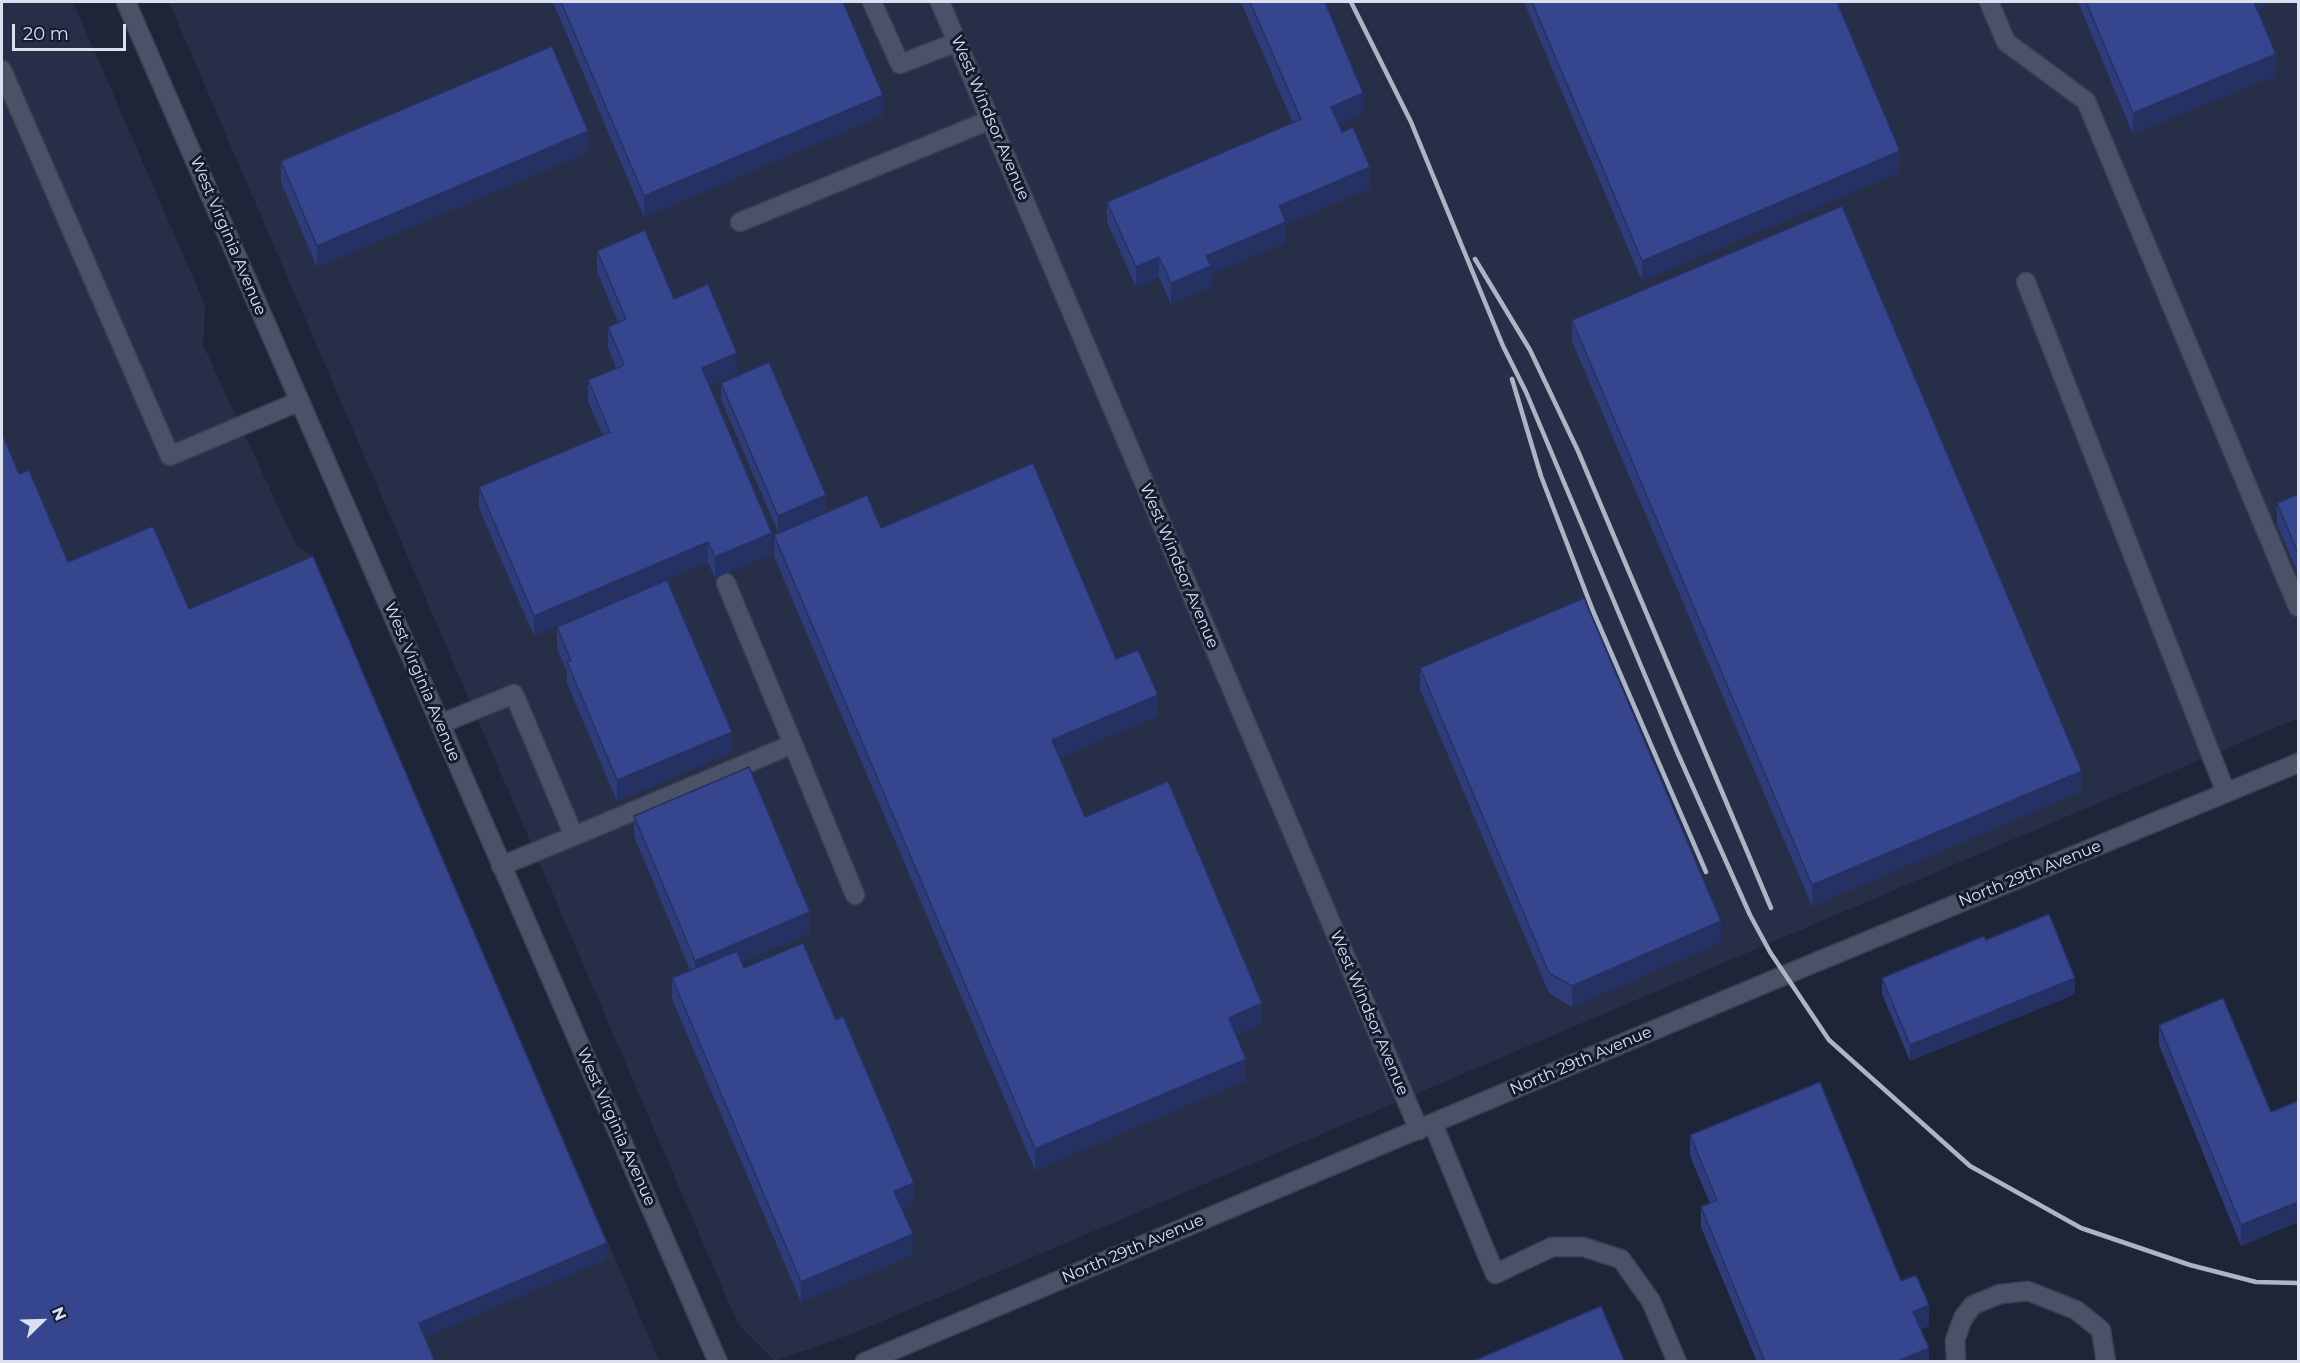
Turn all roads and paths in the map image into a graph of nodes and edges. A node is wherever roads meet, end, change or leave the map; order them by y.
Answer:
1 (126, 2) edge
2 (872, 2) edge
3 (940, 2) edge
4 (1989, 2) edge
5 (957, 42) junction
6 (2, 70) edge
7 (990, 120) junction
8 (740, 222) dead end
9 (2026, 282) dead end
10 (300, 401) junction
11 (726, 583) edge
12 (2298, 607) edge
13 (441, 724) junction
14 (793, 744) junction
15 (2298, 763) edge
16 (2226, 793) junction
17 (574, 836) junction
18 (501, 866) junction
19 (855, 895) dead end
20 (1426, 1127) junction
21 (718, 1362) edge
22 (865, 1362) edge
23 (1677, 1362) edge
24 (1956, 1362) edge
25 (2106, 1362) edge

1 - 10 street, West Virginia Avenue
2 - 5 street
3 - 5 street, West Windsor Avenue
4 - 12 street
5 - 7 street, West Windsor Avenue
6 - 10 street
7 - 8 street
7 - 20 street, West Windsor Avenue
9 - 16 street
10 - 13 street, West Virginia Avenue
11 - 14 street
13 - 17 street
13 - 18 street, West Virginia Avenue
14 - 17 street
14 - 19 street
15 - 16 street, North 29th Avenue
16 - 20 street, North 29th Avenue
17 - 18 street
18 - 21 street, West Virginia Avenue
20 - 22 street, North 29th Avenue
20 - 23 street, West Windsor Avenue
24 - 25 street

